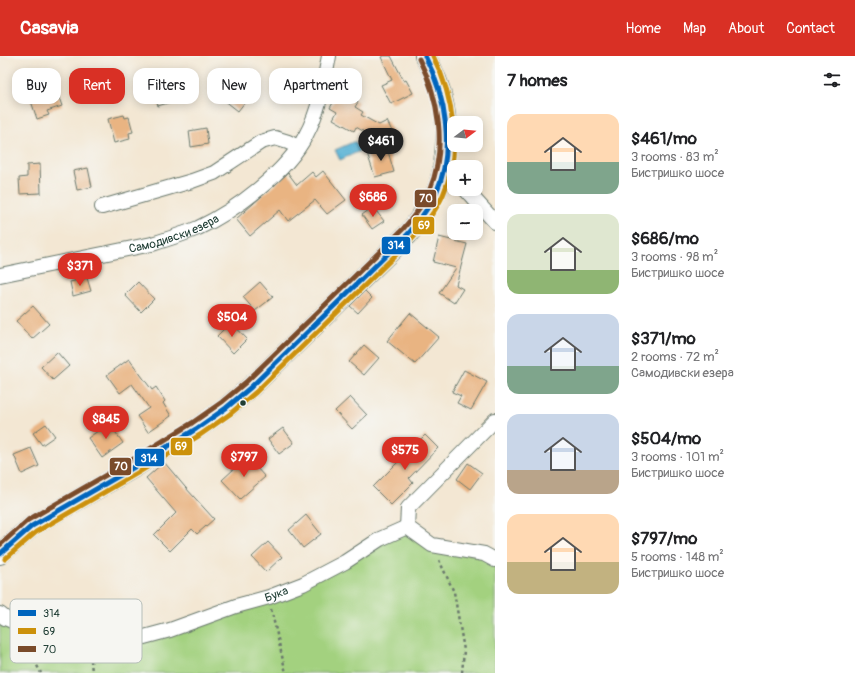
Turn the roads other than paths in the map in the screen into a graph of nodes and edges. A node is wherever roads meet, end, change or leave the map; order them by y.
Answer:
1 (329, 56) edge
2 (424, 56) edge
3 (298, 147) junction
4 (448, 160) edge
5 (447, 175) edge
6 (471, 196) edge
7 (102, 207) dead end
8 (495, 222) edge
9 (0, 275) edge
10 (495, 420) edge
11 (406, 527) junction
12 (0, 554) edge
13 (495, 560) edge
14 (0, 614) edge
15 (10, 620) edge
16 (142, 638) edge

1 - 3 street, Самодивски езера
2 - 4 street
3 - 7 street
3 - 9 street, Самодивски езера
5 - 12 street
6 - 8 street
10 - 11 street
11 - 13 street
11 - 16 street, Бука
14 - 15 street, Бука

